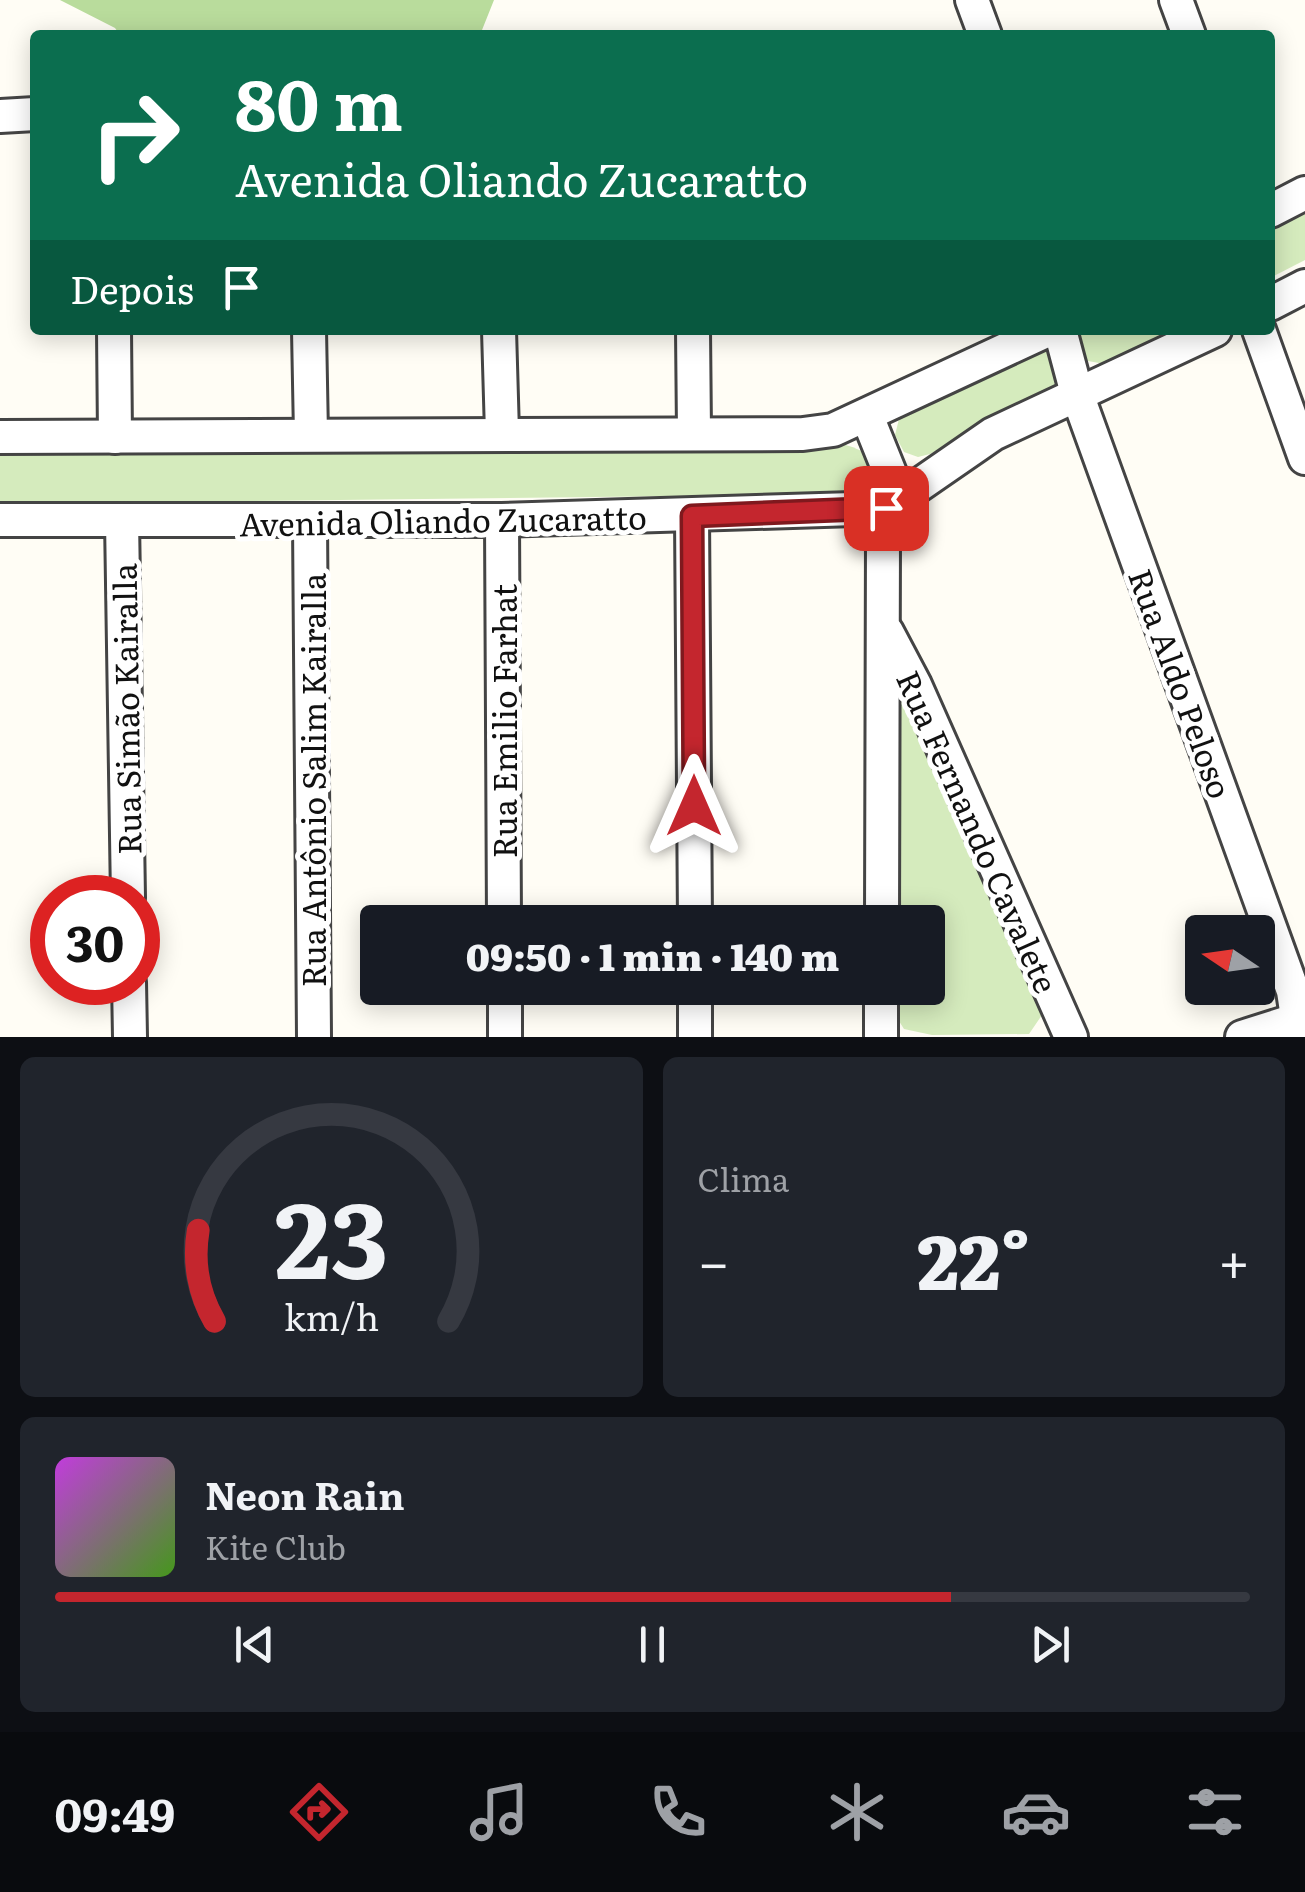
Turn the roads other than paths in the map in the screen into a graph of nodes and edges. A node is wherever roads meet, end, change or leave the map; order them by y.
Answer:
1 (972, 0) edge
2 (1176, 0) edge
3 (983, 30) edge
4 (1187, 30) edge
5 (30, 114) edge
6 (0, 116) edge
7 (1305, 193) edge
8 (1275, 208) edge
9 (1305, 286) edge
10 (1275, 301) edge
11 (114, 335) edge
12 (309, 335) edge
13 (499, 335) edge
14 (693, 335) edge
15 (1037, 335) edge
16 (1061, 335) edge
17 (1204, 335) edge
18 (1261, 335) edge
19 (1077, 394) junction
20 (867, 416) junction
21 (694, 432) junction
22 (502, 433) junction
23 (310, 435) junction
24 (114, 437) junction
25 (0, 438) edge
26 (1305, 458) edge
27 (886, 508) junction
28 (692, 516) junction
29 (0, 520) edge
30 (122, 520) junction
31 (502, 520) junction
32 (310, 522) junction
33 (884, 626) junction
34 (128, 875) edge
35 (504, 905) edge
36 (695, 905) edge
37 (882, 905) edge
38 (129, 1005) edge
39 (505, 1005) edge
40 (695, 1005) edge
41 (882, 1005) edge
42 (1301, 1025) edge
43 (130, 1037) edge
44 (314, 1037) edge
45 (505, 1037) edge
46 (696, 1037) edge
47 (881, 1037) edge
48 (1071, 1037) edge
49 (1242, 1037) edge

1 - 3 street
2 - 4 street
5 - 6 street
7 - 8 street
9 - 10 street
11 - 24 street
12 - 23 street
13 - 22 street
14 - 21 street
15 - 20 street
16 - 19 street, Rua Aldo Peloso
17 - 19 street
18 - 26 street
19 - 27 street
19 - 42 street, Rua Aldo Peloso
20 - 21 street
20 - 27 street
21 - 22 street
22 - 23 street
23 - 24 street
24 - 25 street
27 - 28 street, Avenida Oliando Zucaratto
27 - 33 street
28 - 31 street, Avenida Oliando Zucaratto
28 - 36 street
29 - 30 street, Avenida Oliando Zucaratto
30 - 32 street, Avenida Oliando Zucaratto
30 - 34 street, Rua Simão Kairalla
31 - 32 street, Avenida Oliando Zucaratto
31 - 35 street, Rua Emilio Farhat
32 - 44 street, Rua Antônio Salim Kairalla
33 - 37 street
33 - 48 street, Rua Fernando Cavalete
38 - 43 street
39 - 45 street
40 - 46 street
41 - 47 street
42 - 49 street

